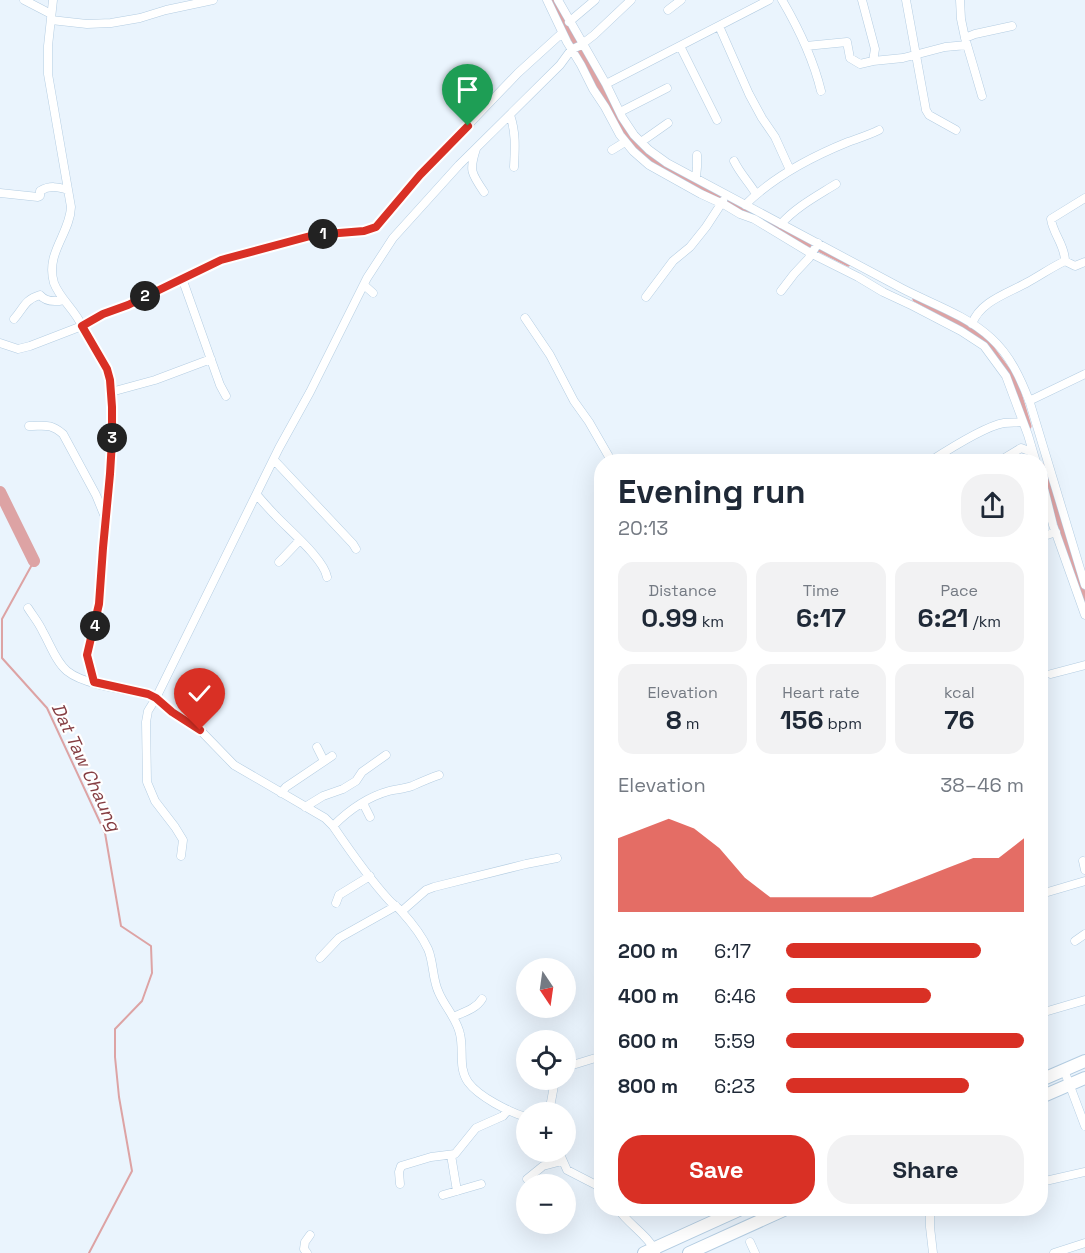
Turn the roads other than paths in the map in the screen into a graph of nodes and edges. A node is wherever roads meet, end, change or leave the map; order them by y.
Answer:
1 (24, 0) edge
2 (53, 0) edge
3 (213, 0) edge
4 (547, 0) edge
5 (595, 0) edge
6 (631, 0) edge
7 (681, 0) edge
8 (769, 0) edge
9 (782, 0) edge
10 (862, 0) edge
11 (906, 0) edge
12 (960, 0) edge
13 (560, 5) edge
14 (668, 10) dead end
15 (51, 17) junction
16 (569, 22) junction
17 (720, 26) junction
18 (1012, 26) dead end
19 (562, 33) junction
20 (966, 41) junction
21 (680, 46) junction
22 (806, 46) junction
23 (577, 47) junction
24 (916, 53) junction
25 (873, 61) junction
26 (606, 84) junction
27 (667, 88) dead end
28 (821, 91) dead end
29 (982, 96) dead end
30 (620, 112) junction
31 (510, 115) junction
32 (717, 120) dead end
33 (668, 123) dead end
34 (879, 130) dead end
35 (956, 130) dead end
36 (625, 142) junction
37 (641, 142) junction
38 (477, 148) junction
39 (612, 150) dead end
40 (697, 154) dead end
41 (734, 161) dead end
42 (514, 167) dead end
43 (790, 170) junction
44 (696, 178) junction
45 (836, 184) dead end
46 (68, 190) junction
47 (484, 192) dead end
48 (0, 193) edge
49 (756, 194) junction
50 (1085, 198) edge
51 (725, 199) junction
52 (745, 205) junction
53 (781, 224) junction
54 (815, 248) junction
55 (1065, 261) junction
56 (1085, 262) edge
57 (182, 278) junction
58 (364, 285) junction
59 (781, 291) dead end
60 (373, 293) dead end
61 (646, 297) dead end
62 (64, 300) junction
63 (525, 318) dead end
64 (14, 319) dead end
65 (972, 324) junction
66 (82, 326) junction
67 (0, 343) edge
68 (211, 359) junction
69 (1085, 374) edge
70 (111, 392) junction
71 (226, 396) dead end
72 (1029, 402) junction
73 (1023, 422) junction
74 (29, 426) dead end
75 (1032, 452) joint
76 (607, 454) edge
77 (942, 454) edge
78 (1011, 454) edge
79 (1040, 454) edge
80 (274, 460) junction
81 (1048, 485) edge
82 (257, 495) junction
83 (1048, 514) edge
84 (106, 519) junction
85 (1056, 532) junction
86 (1048, 535) edge
87 (300, 540) junction
88 (356, 549) dead end
89 (279, 562) dead end
90 (1082, 568) edge
91 (327, 577) dead end
92 (1085, 585) edge
93 (28, 608) dead end
94 (1085, 615) edge
95 (1085, 665) edge
96 (1051, 674) dead end
97 (94, 682) junction
98 (156, 698) junction
99 (317, 747) dead end
100 (386, 755) dead end
101 (332, 756) dead end
102 (324, 761) junction
103 (439, 774) dead end
104 (281, 793) junction
105 (363, 803) junction
106 (305, 807) junction
107 (370, 817) dead end
108 (333, 826) junction
109 (181, 856) dead end
110 (557, 858) dead end
111 (370, 876) junction
112 (1085, 881) edge
113 (1048, 892) edge
114 (336, 903) dead end
115 (399, 909) junction
116 (1085, 934) edge
117 (1076, 941) dead end
118 (320, 958) dead end
119 (482, 999) dead end
120 (1085, 1000) edge
121 (1048, 1011) edge
122 (453, 1017) junction
123 (594, 1058) edge
124 (1085, 1061) edge
125 (576, 1064) edge
126 (1064, 1070) junction
127 (1048, 1077) edge
128 (1085, 1077) edge
129 (1070, 1084) junction
130 (1048, 1094) edge
131 (508, 1110) junction
132 (516, 1113) edge
133 (1085, 1126) edge
134 (451, 1155) junction
135 (558, 1162) edge
136 (563, 1162) edge
137 (1085, 1172) edge
138 (533, 1174) edge
139 (1048, 1180) edge
140 (400, 1184) dead end
141 (481, 1184) dead end
142 (594, 1184) edge
143 (457, 1191) junction
144 (443, 1195) dead end
145 (623, 1216) edge
146 (726, 1216) edge
147 (768, 1216) edge
148 (932, 1216) edge
149 (310, 1235) dead end
150 (750, 1242) dead end
151 (1085, 1243) edge
152 (703, 1250) edge
153 (652, 1251) edge
154 (307, 1253) edge
155 (689, 1253) edge
156 (755, 1253) edge
157 (933, 1253) edge
158 (1054, 1253) edge

1 - 15 street
2 - 15 street
3 - 15 street
4 - 19 street
5 - 16 street
6 - 23 street
7 - 14 street
8 - 17 street
9 - 22 street
10 - 25 street
11 - 24 street
12 - 20 street
13 - 16 street
15 - 46 street
16 - 23 street
17 - 21 street
17 - 43 street
18 - 20 street
19 - 23 street
19 - 57 street
20 - 24 street
20 - 29 street
21 - 26 street
21 - 32 street
22 - 25 street
22 - 28 street
23 - 26 street
23 - 31 street
23 - 36 street
24 - 25 street
24 - 35 street
26 - 30 street
27 - 30 street
30 - 37 street
31 - 38 street
31 - 42 street
33 - 37 street
34 - 43 street
36 - 39 street
36 - 51 street
37 - 44 street
38 - 47 street
38 - 58 street
40 - 44 street
41 - 49 street
43 - 49 street
44 - 51 street
45 - 53 street
46 - 48 street
46 - 62 street
49 - 52 street
50 - 55 street
51 - 52 street
51 - 54 street
51 - 61 street
52 - 53 street
53 - 54 street
54 - 59 street
54 - 65 street
54 - 73 street
55 - 56 street
55 - 65 street
57 - 66 street
57 - 68 street
58 - 60 street
58 - 80 street
62 - 64 street
62 - 66 street
63 - 76 street
65 - 72 street
66 - 67 street
66 - 70 street
68 - 70 street
68 - 71 street
69 - 72 street
70 - 84 street
72 - 79 street
73 - 75 street
73 - 77 street
74 - 84 street
75 - 78 street
80 - 82 street
80 - 88 street
81 - 90 street
82 - 87 street
82 - 98 street
83 - 85 street
84 - 97 street
85 - 86 street
85 - 94 street
87 - 89 street
87 - 91 street
90 - 92 street
93 - 97 street
95 - 96 street
97 - 98 street
98 - 104 street
98 - 109 street
99 - 102 street
100 - 106 street
101 - 102 street
102 - 104 street
103 - 105 street
104 - 106 street
105 - 107 street
105 - 108 street
106 - 108 street
108 - 111 street
110 - 115 street
111 - 114 street
111 - 115 street
112 - 113 street
115 - 118 street
115 - 122 street
116 - 117 street
119 - 122 street
120 - 121 street
122 - 131 street
123 - 125 street
124 - 126 main road
126 - 127 main road
126 - 129 street
128 - 129 main road
129 - 130 main road
129 - 133 street
131 - 132 street
131 - 134 street
134 - 140 street
134 - 143 street
135 - 138 street
136 - 142 street
137 - 139 street
141 - 143 street
143 - 144 street
145 - 153 street
146 - 153 main road
147 - 152 main road
148 - 157 street
149 - 154 street
150 - 156 street
151 - 158 street
152 - 155 main road

